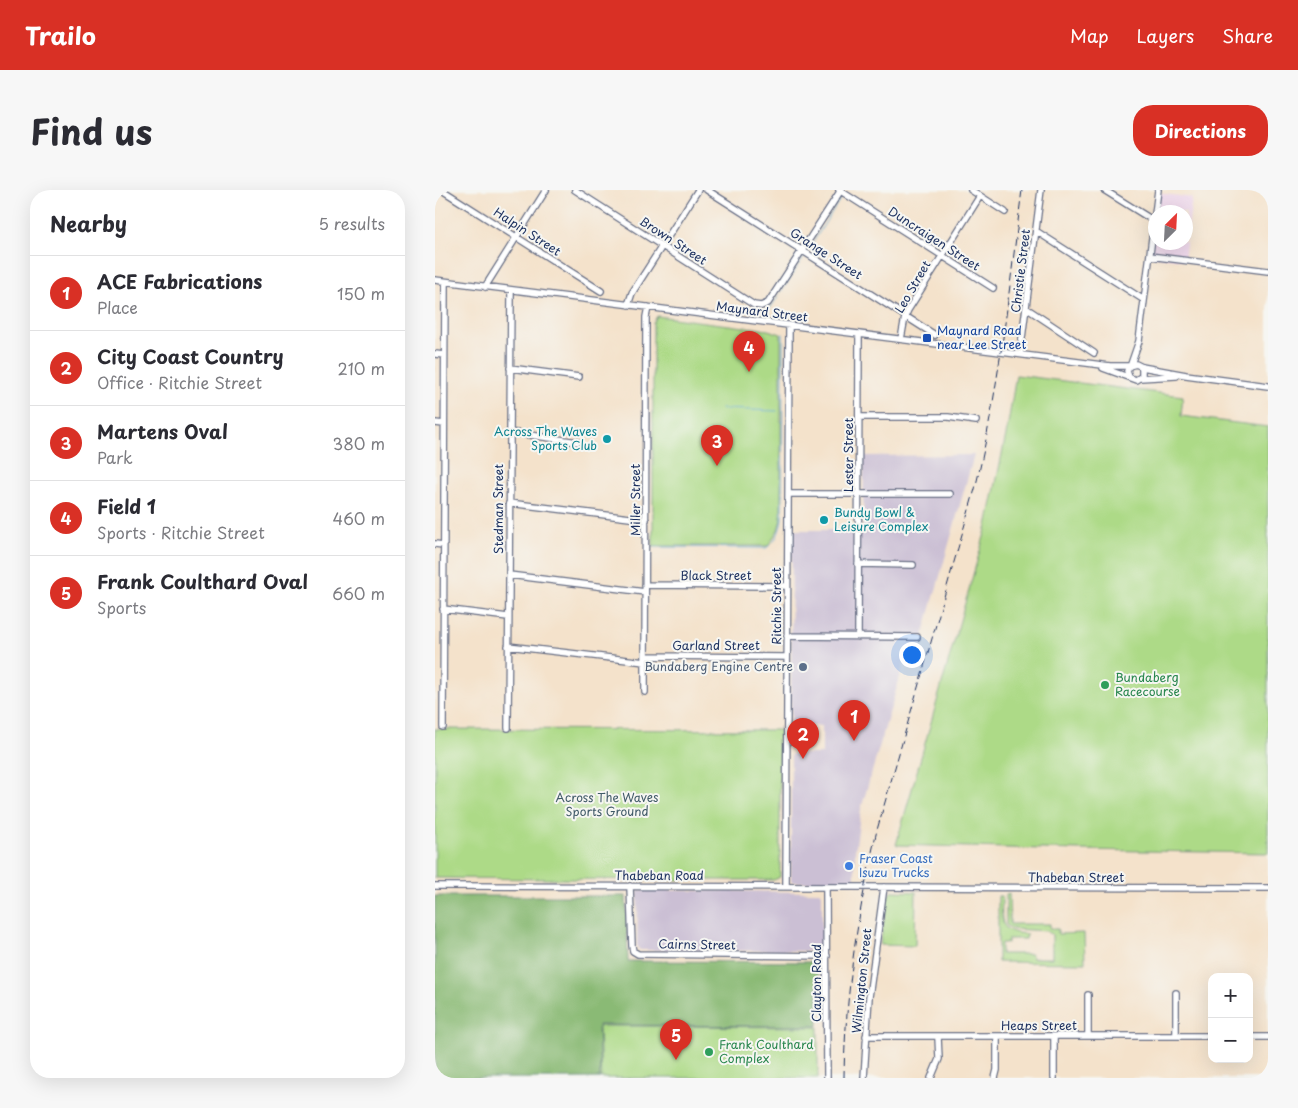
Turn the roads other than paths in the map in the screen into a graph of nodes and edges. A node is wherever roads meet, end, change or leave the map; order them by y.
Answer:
1 (443, 190) edge
2 (546, 190) edge
3 (575, 190) edge
4 (698, 190) edge
5 (707, 190) edge
6 (840, 190) edge
7 (971, 190) edge
8 (1041, 190) edge
9 (1104, 190) edge
10 (1158, 190) edge
11 (981, 196) junction
12 (1156, 205) edge
13 (1005, 212) dead end
14 (1148, 218) edge
15 (1036, 231) junction
16 (516, 237) junction
17 (662, 246) junction
18 (802, 250) junction
19 (1150, 250) edge
20 (943, 256) junction
21 (1149, 256) junction
22 (1268, 271) edge
23 (435, 280) edge
24 (445, 282) junction
25 (485, 287) junction
26 (993, 288) dead end
27 (511, 290) junction
28 (601, 291) dead end
29 (1145, 300) junction
30 (628, 305) junction
31 (648, 308) junction
32 (1026, 308) junction
33 (905, 317) junction
34 (789, 325) junction
35 (859, 334) junction
36 (935, 335) dead end
37 (901, 339) junction
38 (1139, 341) junction
39 (1094, 353) dead end
40 (435, 354) edge
41 (1020, 354) junction
42 (444, 355) junction
43 (1087, 363) junction
44 (1130, 365) junction
45 (1141, 366) junction
46 (510, 368) junction
47 (1186, 375) junction
48 (579, 377) dead end
49 (1129, 377) junction
50 (1140, 378) junction
51 (1268, 386) edge
52 (859, 416) junction
53 (975, 421) dead end
54 (435, 423) edge
55 (444, 424) junction
56 (509, 432) junction
57 (577, 442) dead end
58 (788, 494) junction
59 (859, 494) junction
60 (951, 494) dead end
61 (509, 503) junction
62 (646, 520) junction
63 (435, 544) edge
64 (443, 545) junction
65 (858, 564) junction
66 (913, 565) dead end
67 (509, 575) junction
68 (787, 586) junction
69 (645, 588) junction
70 (443, 609) junction
71 (508, 617) junction
72 (787, 636) junction
73 (858, 637) junction
74 (917, 637) dead end
75 (508, 646) junction
76 (787, 657) junction
77 (645, 659) junction
78 (645, 692) dead end
79 (443, 727) dead end
80 (508, 728) dead end
81 (435, 886) edge
82 (630, 886) junction
83 (786, 887) junction
84 (826, 887) junction
85 (884, 887) junction
86 (1268, 888) edge
87 (827, 956) junction
88 (1176, 992) dead end
89 (1088, 995) dead end
90 (866, 1036) junction
91 (997, 1036) junction
92 (1054, 1036) junction
93 (1088, 1036) junction
94 (1176, 1036) junction
95 (1208, 1036) edge
96 (938, 1037) junction
97 (1253, 1037) edge
98 (1268, 1037) edge
99 (827, 1078) edge
100 (864, 1078) edge
101 (931, 1078) edge
102 (995, 1078) edge
103 (1054, 1078) edge

1 - 16 street, Halpin Street
2 - 16 street
3 - 17 street, Brown Street
4 - 17 street
5 - 18 street, Grange Street
6 - 18 street
6 - 20 street, Duncraigen Street
7 - 11 street
8 - 15 street, Christie Street
9 - 14 street
10 - 12 street
11 - 13 street
11 - 20 street, Leo Street
15 - 29 street
15 - 32 street, Christie Street
16 - 25 street
16 - 28 street, Halpin Street
17 - 18 street, Brown Street
17 - 30 street
18 - 33 street, Grange Street
19 - 21 street
20 - 26 street, Duncraigen Street
20 - 33 street, Leo Street
21 - 22 street
21 - 29 street
23 - 24 street, Maynard Street
24 - 25 street, Maynard Street
24 - 42 street
25 - 27 street, Maynard Street
27 - 30 street, Maynard Street
27 - 46 street, Stedman Street
29 - 38 street
30 - 31 street, Maynard Street
31 - 34 street, Maynard Street
31 - 62 street, Miller Street
32 - 39 street
32 - 41 street, Christie Street
33 - 36 street, Grange Street
33 - 37 street, Leo Street
34 - 35 street, Maynard Street
34 - 58 street, Ritchie Street
35 - 37 street, Maynard Street
35 - 52 street, Lester Street
37 - 41 street, Maynard Street
38 - 44 street
38 - 45 street
40 - 42 street
41 - 43 street, Maynard Street
42 - 55 street
43 - 44 street, Maynard Street
43 - 49 street, Maynard Street
44 - 45 street
44 - 49 street
45 - 47 street
45 - 50 street
46 - 48 street
46 - 56 street, Stedman Street
47 - 50 street
47 - 51 street
49 - 50 street
52 - 53 street
52 - 59 street, Lester Street
54 - 55 street
55 - 64 street
56 - 57 street
56 - 61 street, Stedman Street
58 - 59 street
58 - 68 street, Ritchie Street
59 - 60 street
59 - 65 street, Lester Street
61 - 62 street
61 - 67 street, Stedman Street
62 - 69 street, Miller Street
63 - 64 street
64 - 70 street
65 - 66 street
65 - 73 street, Lester Street
67 - 69 street, Black Street
67 - 71 street, Stedman Street
68 - 69 street, Black Street
68 - 72 street, Ritchie Street
69 - 77 street, Miller Street
70 - 71 street
70 - 79 street
71 - 75 street, Stedman Street
72 - 73 street
72 - 76 street, Ritchie Street
73 - 74 street
75 - 77 street, Garland Street
75 - 80 street, Stedman Street
76 - 77 street, Garland Street
76 - 83 street, Ritchie Street
77 - 78 street, Miller Street
81 - 82 street, Thabeban Road
82 - 83 street, Thabeban Road
82 - 87 street, Cairns Street
83 - 84 street, Thabeban Road
84 - 85 street, Thabeban Road
84 - 87 street, Clayton Road
85 - 86 street, Thabeban Street
85 - 90 street, Wilmington Street
87 - 99 street, Clayton Road
88 - 94 street
89 - 93 street
90 - 96 street, Heaps Street
90 - 100 street, Wilmington Street
91 - 92 street, Heaps Street
91 - 96 street, Heaps Street
91 - 102 street
92 - 93 street, Heaps Street
92 - 103 street
93 - 94 street, Heaps Street
94 - 95 street, Heaps Street
96 - 101 street
97 - 98 street

